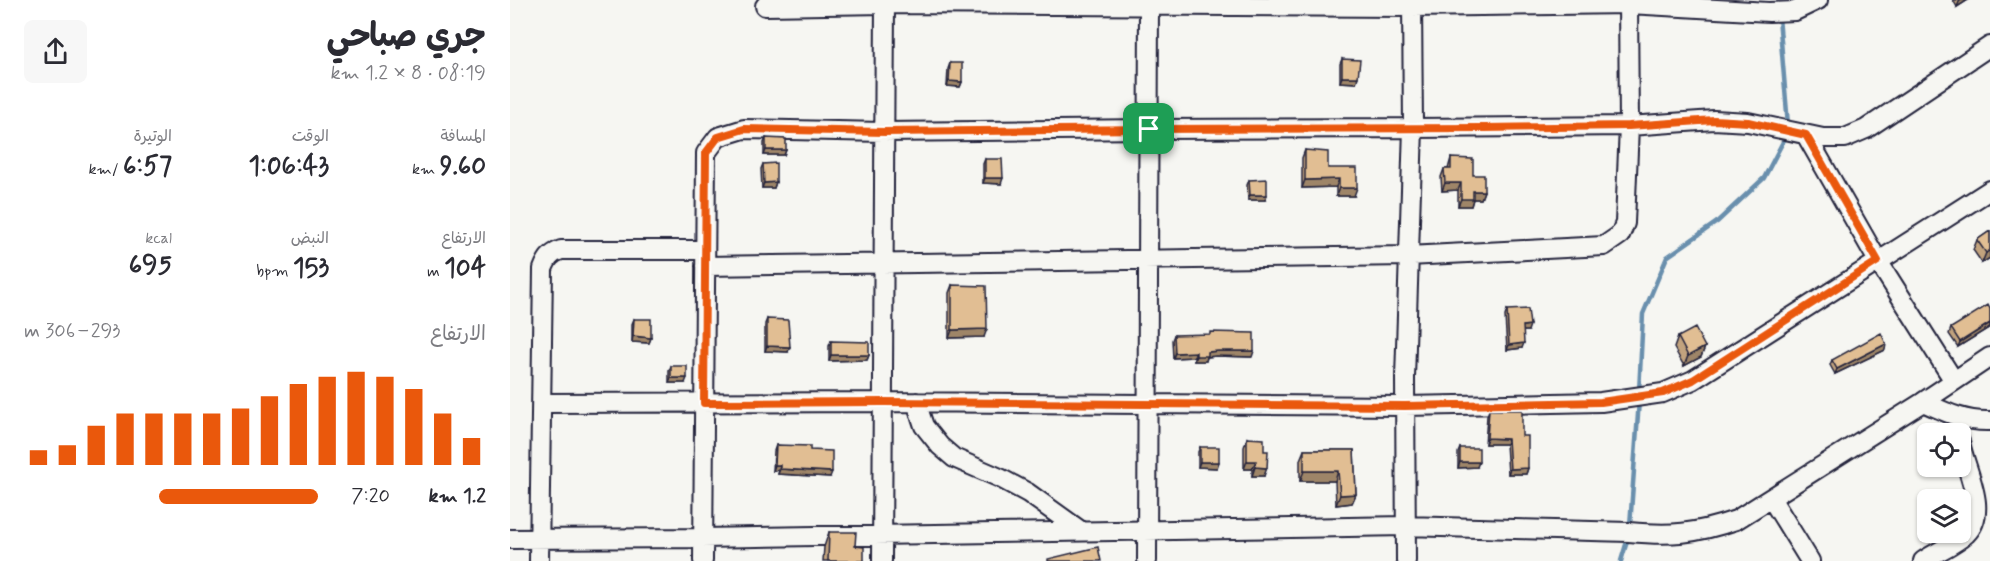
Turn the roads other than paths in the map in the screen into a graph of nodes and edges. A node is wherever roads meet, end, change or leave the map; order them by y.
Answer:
1 (1818, 0) edge
2 (885, 2) edge
3 (1629, 2) edge
4 (1149, 3) edge
5 (1412, 4) edge
6 (765, 6) dead end
7 (1990, 46) edge
8 (1629, 126) junction
9 (1413, 128) junction
10 (1149, 129) junction
11 (884, 132) junction
12 (1806, 135) junction
13 (1990, 190) edge
14 (1408, 256) junction
15 (704, 258) junction
16 (1147, 260) junction
17 (1878, 261) junction
18 (883, 263) junction
19 (1990, 357) edge
20 (1954, 381) junction
21 (883, 402) junction
22 (916, 402) junction
23 (1923, 402) junction
24 (542, 403) junction
25 (704, 403) junction
26 (1147, 405) junction
27 (1405, 406) junction
28 (1990, 421) edge
29 (1955, 423) edge
30 (1971, 423) edge
31 (1970, 477) edge
32 (1771, 498) junction
33 (1405, 526) junction
34 (1147, 530) junction
35 (1081, 531) junction
36 (882, 535) junction
37 (704, 538) junction
38 (510, 539) edge
39 (538, 539) junction
40 (538, 561) edge
41 (704, 561) edge
42 (882, 561) edge
43 (1147, 561) edge
44 (1406, 561) edge
45 (1810, 561) edge
46 (1923, 561) edge

1 - 3 street
2 - 4 street
2 - 6 street
2 - 11 street
3 - 5 street
3 - 8 street
4 - 5 street
4 - 10 street
5 - 9 street
7 - 12 street
8 - 9 street
8 - 12 street
8 - 14 street
9 - 10 street
9 - 14 street
10 - 11 street
10 - 16 street
11 - 15 street
11 - 18 street
12 - 17 street
13 - 17 street
14 - 16 street
14 - 27 street
15 - 18 street
15 - 24 street
15 - 25 street
16 - 18 street
16 - 26 street
17 - 20 street
17 - 27 street
18 - 21 street
19 - 20 street
20 - 23 street
21 - 22 street
21 - 25 street
21 - 36 street
22 - 26 street
22 - 35 street
23 - 29 street
23 - 32 street
24 - 25 street
24 - 39 street
25 - 37 street
26 - 27 street
26 - 34 street
27 - 33 street
28 - 30 street
31 - 46 street
32 - 33 street
32 - 45 street
33 - 34 street
33 - 44 street
34 - 35 street
34 - 43 street
35 - 36 street
36 - 37 street
36 - 42 street
37 - 39 street
37 - 41 street
38 - 39 street
39 - 40 street

